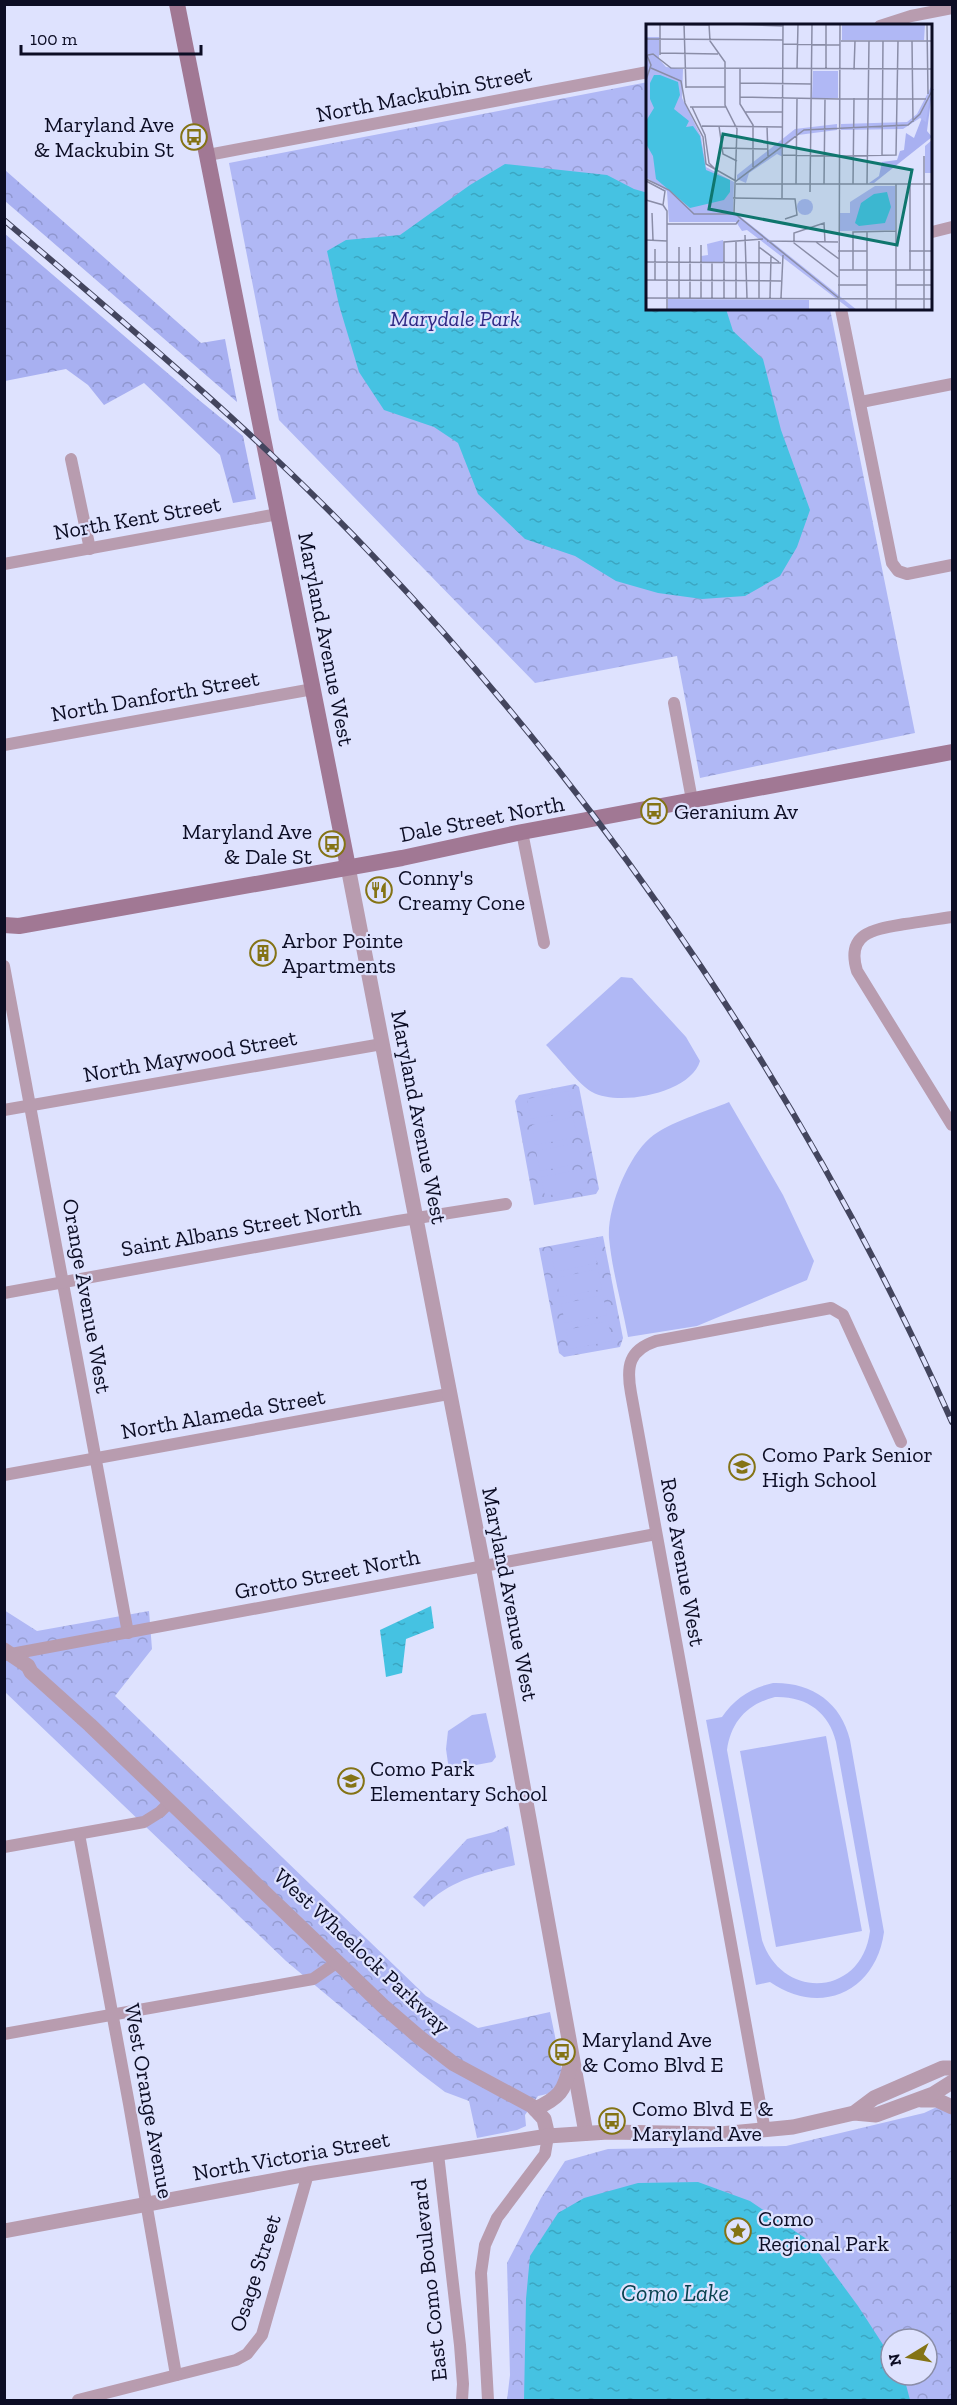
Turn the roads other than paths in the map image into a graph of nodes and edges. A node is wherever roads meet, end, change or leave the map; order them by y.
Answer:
1 (177, 4) edge
2 (952, 8) edge
3 (886, 24) edge
4 (646, 72) edge
5 (208, 156) junction
6 (952, 227) edge
7 (933, 231) edge
8 (842, 310) edge
9 (952, 384) edge
10 (861, 402) junction
11 (70, 459) dead end
12 (278, 514) junction
13 (90, 549) junction
14 (4, 564) edge
15 (952, 565) edge
16 (313, 689) junction
17 (674, 703) dead end
18 (4, 745) edge
19 (952, 752) edge
20 (692, 800) junction
21 (522, 832) junction
22 (348, 867) junction
23 (952, 917) edge
24 (9, 929) edge
25 (544, 943) dead end
26 (4, 966) edge
27 (382, 1044) junction
28 (30, 1105) junction
29 (4, 1110) edge
30 (952, 1125) edge
31 (506, 1204) dead end
32 (415, 1218) junction
33 (63, 1282) junction
34 (4, 1293) edge
35 (448, 1394) junction
36 (901, 1442) dead end
37 (96, 1458) junction
38 (4, 1475) edge
39 (656, 1534) junction
40 (483, 1565) junction
41 (128, 1632) junction
42 (6, 1653) edge
43 (170, 1802) junction
44 (79, 1834) junction
45 (4, 1847) edge
46 (336, 1963) junction
47 (113, 2016) junction
48 (4, 2034) edge
49 (572, 2056) junction
50 (948, 2068) edge
51 (952, 2082) edge
52 (915, 2100) junction
53 (952, 2107) edge
54 (535, 2109) junction
55 (854, 2113) junction
56 (765, 2131) junction
57 (586, 2133) junction
58 (548, 2136) junction
59 (438, 2154) junction
60 (308, 2174) junction
61 (145, 2206) junction
62 (4, 2231) edge
63 (176, 2375) junction
64 (78, 2400) edge
65 (462, 2400) edge
66 (488, 2400) edge

1 - 5 main road, Maryland Avenue West
2 - 3 street
4 - 5 street, North Mackubin Street
5 - 12 main road, Maryland Avenue West
6 - 7 street
8 - 10 street
9 - 10 street
10 - 15 street
11 - 13 street
12 - 13 street, North Kent Street
12 - 16 main road, Maryland Avenue West
13 - 14 street, North Kent Street
16 - 18 street, North Danforth Street
16 - 22 main road, Maryland Avenue West
17 - 20 street
19 - 20 main road, Dale Street North
20 - 21 main road, Dale Street North
21 - 22 main road, Dale Street North
21 - 25 street
22 - 24 main road, Dale Street North
22 - 27 street, Maryland Avenue West
23 - 30 street
26 - 28 street, Orange Avenue West
27 - 28 street, North Maywood Street
27 - 32 street, Maryland Avenue West
28 - 29 street, North Maywood Street
28 - 33 street, Orange Avenue West
31 - 32 street, Saint Albans Street North
32 - 33 street, Saint Albans Street North
32 - 35 street, Maryland Avenue West
33 - 34 street, Saint Albans Street North
33 - 37 street, Orange Avenue West
35 - 37 street, North Alameda Street
35 - 40 street, Maryland Avenue West
36 - 39 street, Rose Avenue West
37 - 38 street, North Alameda Street
37 - 41 street, Orange Avenue West
39 - 40 street, Grotto Street North
39 - 56 street, Rose Avenue West
40 - 41 street, Grotto Street North
40 - 49 street, Maryland Avenue West
41 - 42 street, Grotto Street North
42 - 43 street, West Wheelock Parkway
43 - 44 street
43 - 46 street, West Wheelock Parkway
44 - 45 street
44 - 47 street, West Orange Avenue
46 - 47 street
46 - 54 street, West Wheelock Parkway
47 - 48 street
47 - 61 street, West Orange Avenue
49 - 54 street
49 - 57 street, Maryland Avenue West
50 - 51 street
50 - 55 street
51 - 52 street
52 - 53 street
52 - 55 street
54 - 58 street
55 - 56 street
56 - 57 street
57 - 58 street, North Victoria Street
58 - 59 street, North Victoria Street
58 - 66 street
59 - 60 street, North Victoria Street
59 - 65 street, East Como Boulevard
60 - 61 street, North Victoria Street
60 - 63 street, Osage Street
61 - 62 street, North Victoria Street
61 - 63 street, West Orange Avenue
63 - 64 street, Osage Street

